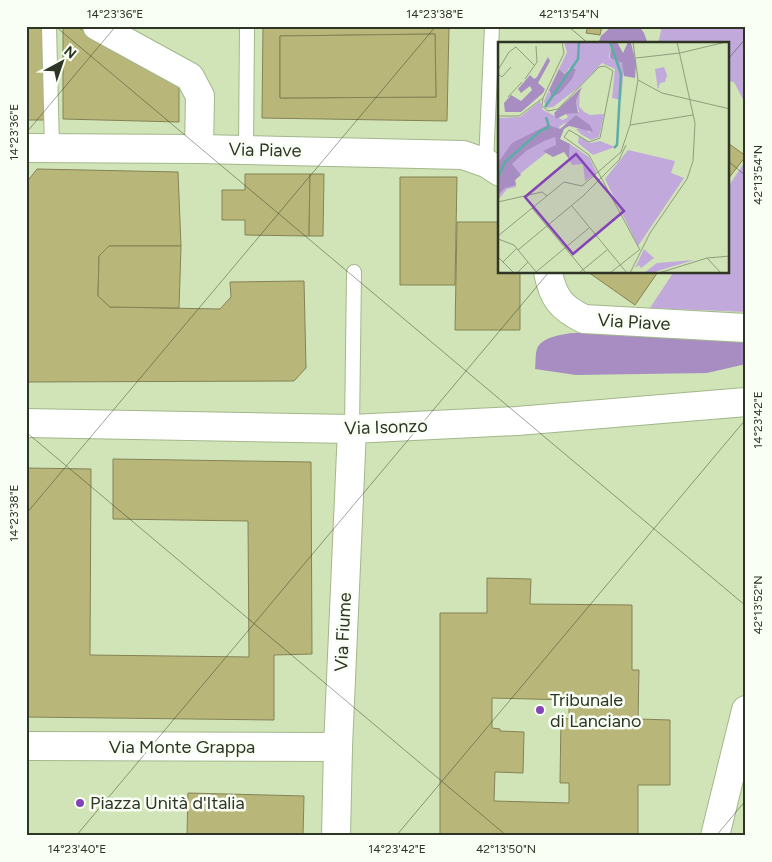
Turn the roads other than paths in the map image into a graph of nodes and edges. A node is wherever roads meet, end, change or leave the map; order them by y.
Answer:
1 (49, 26) edge
2 (97, 26) edge
3 (247, 26) edge
4 (492, 26) edge
5 (39, 148) edge
6 (199, 149) junction
7 (246, 150) junction
8 (493, 167) edge
9 (354, 272) dead end
10 (548, 274) edge
11 (746, 328) edge
12 (746, 402) edge
13 (26, 423) edge
14 (352, 429) junction
15 (746, 710) edge
16 (26, 746) edge
17 (338, 747) junction
18 (336, 836) edge
19 (715, 836) edge

1 - 5 lane
2 - 6 street
3 - 7 lane
4 - 8 lane
5 - 6 street, Via Piave
6 - 7 street, Via Piave
7 - 8 street, Via Piave
9 - 14 lane
10 - 11 street, Via Piave
12 - 14 street, Via Isonzo
13 - 14 street, Via Isonzo
14 - 17 street, Via Fiume
15 - 19 street
16 - 17 street, Via Monte Grappa
17 - 18 street, Via Fiume

